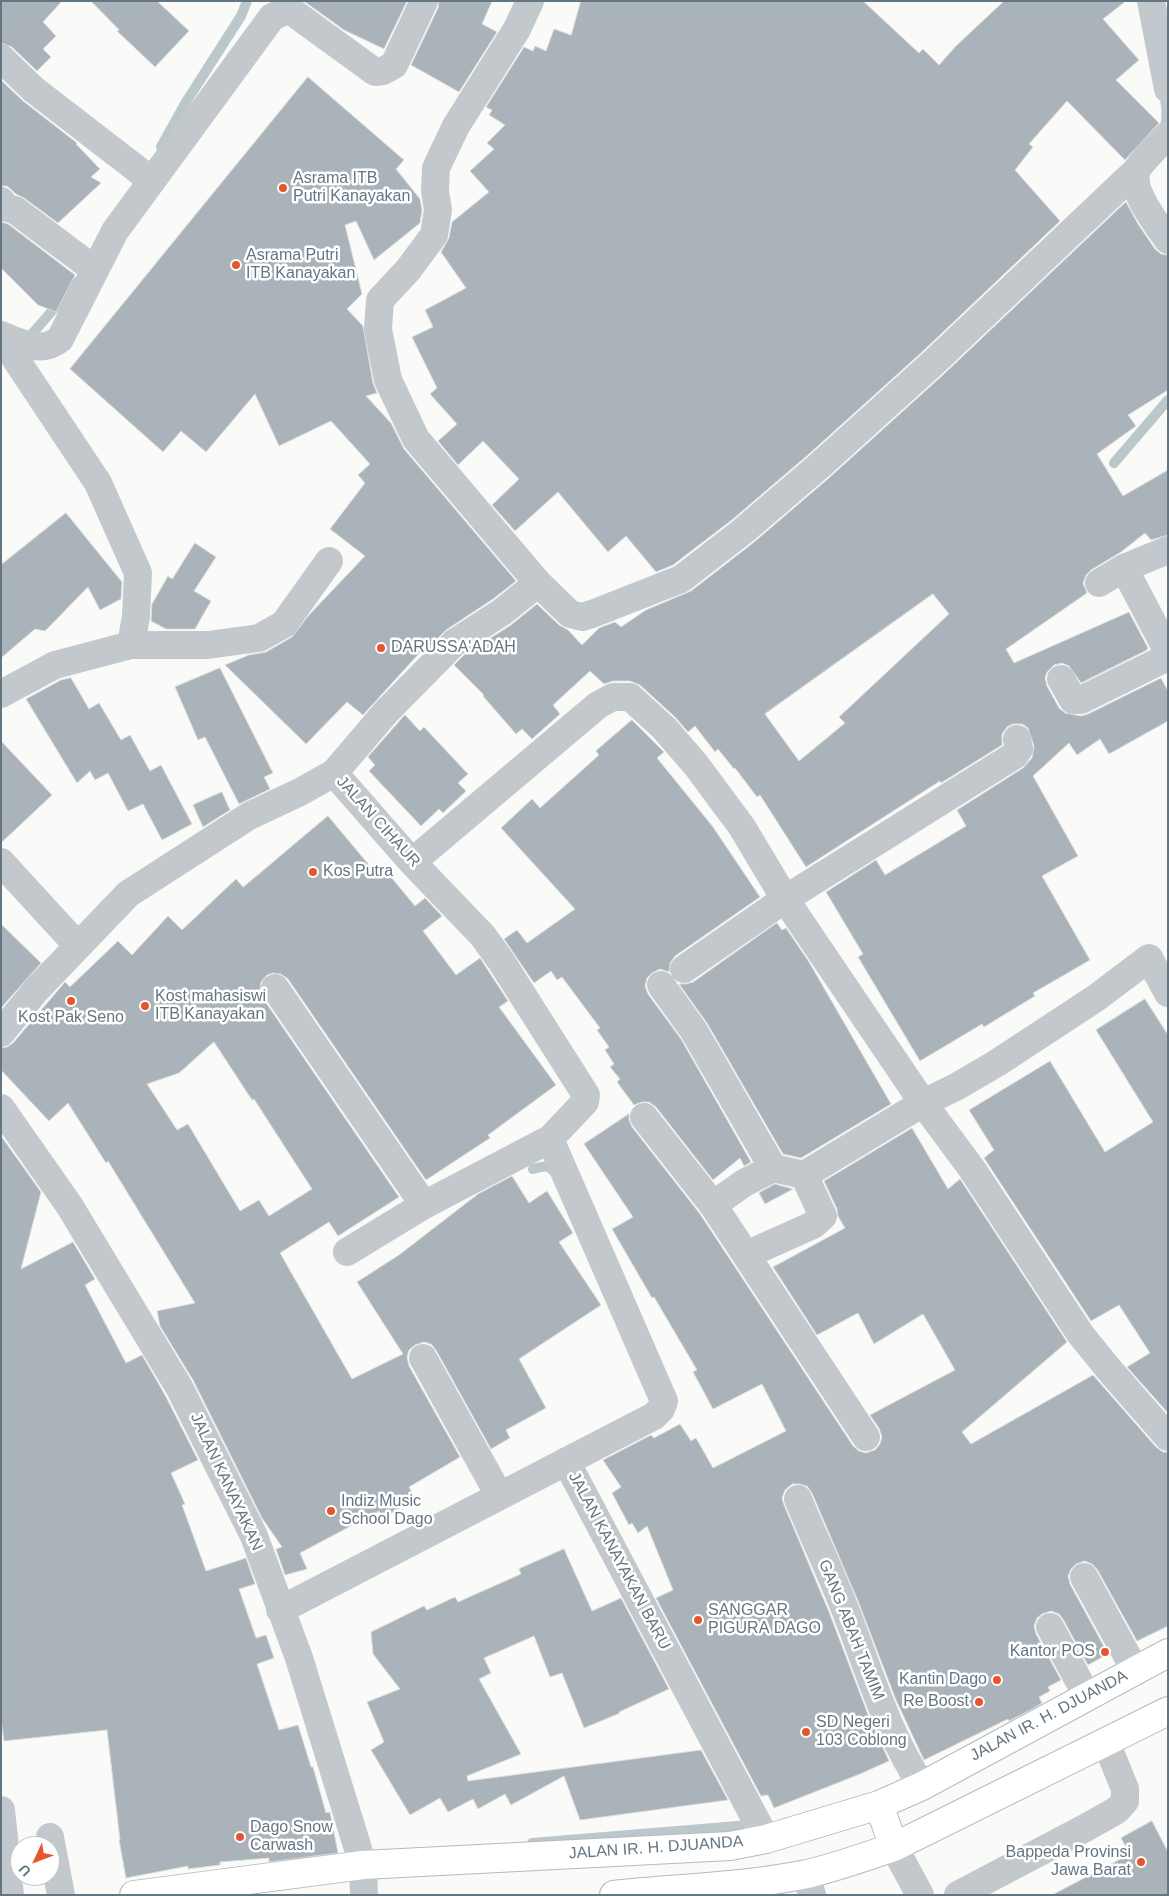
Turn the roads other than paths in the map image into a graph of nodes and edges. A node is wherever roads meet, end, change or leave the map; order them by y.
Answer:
1 (424, 1) edge
2 (530, 1) edge
3 (1151, 1) edge
4 (1, 58) edge
5 (1168, 89) edge
6 (1168, 135) edge
7 (1136, 170) junction
8 (151, 180) junction
9 (1, 201) edge
10 (1168, 240) edge
11 (95, 270) junction
12 (1, 336) edge
13 (1168, 550) edge
14 (330, 561) dead end
15 (1124, 568) junction
16 (538, 583) junction
17 (1099, 583) dead end
18 (131, 645) junction
19 (1168, 652) edge
20 (1168, 658) edge
21 (1061, 679) dead end
22 (1, 694) edge
23 (1017, 739) dead end
24 (334, 773) junction
25 (1, 862) edge
26 (412, 862) junction
27 (786, 899) junction
28 (78, 946) junction
29 (684, 969) dead end
30 (661, 985) dead end
31 (276, 988) dead end
32 (1168, 993) edge
33 (1, 1032) edge
34 (923, 1103) junction
35 (1, 1108) edge
36 (644, 1117) dead end
37 (550, 1139) junction
38 (773, 1168) junction
39 (804, 1175) junction
40 (424, 1205) junction
41 (713, 1205) junction
42 (347, 1252) dead end
43 (746, 1255) junction
44 (423, 1358) dead end
45 (866, 1437) dead end
46 (1168, 1437) edge
47 (566, 1461) junction
48 (499, 1495) junction
49 (798, 1499) dead end
50 (1084, 1577) dead end
51 (280, 1610) junction
52 (1050, 1627) dead end
53 (1168, 1653) edge
54 (1134, 1670) junction
55 (1086, 1696) junction
56 (1168, 1711) edge
57 (1106, 1742) junction
58 (922, 1786) junction
59 (879, 1805) junction
60 (1, 1810) edge
61 (766, 1838) junction
62 (894, 1847) junction
63 (363, 1865) junction
64 (809, 1884) edge
65 (677, 1892) edge
66 (10, 1895) edge
67 (134, 1895) edge
68 (364, 1895) edge
69 (614, 1895) edge
70 (920, 1895) edge
71 (958, 1895) edge

1 - 8 street
2 - 16 street
3 - 5 street
4 - 8 street
6 - 7 street
7 - 10 street
7 - 16 street
8 - 11 street
9 - 11 street
11 - 12 street
12 - 18 street
13 - 15 street
14 - 18 street
15 - 17 street
15 - 19 street
16 - 24 street
18 - 22 street
20 - 21 street
23 - 27 street
24 - 26 street, JALAN CIHAUR
24 - 28 street, JALAN CIHAUR
25 - 28 street
26 - 27 street
26 - 37 street, JALAN CIHAUR
27 - 29 street
27 - 34 street
28 - 33 street, JALAN CIHAUR
30 - 38 street
31 - 40 street
32 - 34 street
34 - 39 street
34 - 46 street
35 - 51 street, JALAN KANAYAKAN
36 - 41 street
37 - 40 street
37 - 47 street
38 - 39 street
38 - 41 street
39 - 43 street
40 - 42 street
41 - 43 street
43 - 45 street
44 - 48 street
47 - 48 street, JALAN KANAYAKAN BARU
47 - 61 street, JALAN KANAYAKAN BARU
48 - 51 street, JALAN KANAYAKAN BARU
49 - 58 street, GANG ABAH TAMIM
50 - 54 street
51 - 63 street, JALAN KANAYAKAN
52 - 55 street
53 - 54 main road, JALAN IR. H. DJUANDA
54 - 55 main road, JALAN IR. H. DJUANDA
55 - 58 main road, JALAN IR. H. DJUANDA
56 - 57 main road
57 - 62 main road
57 - 71 street
58 - 59 main road, JALAN IR. H. DJUANDA
59 - 61 main road, JALAN IR. H. DJUANDA
59 - 62 main road
60 - 66 street
61 - 63 main road, JALAN IR. H. DJUANDA
62 - 64 main road
62 - 70 street
63 - 67 main road, JALAN IR. H. DJUANDA
63 - 68 street, JALAN KANAYAKAN
64 - 65 main road
65 - 69 main road

